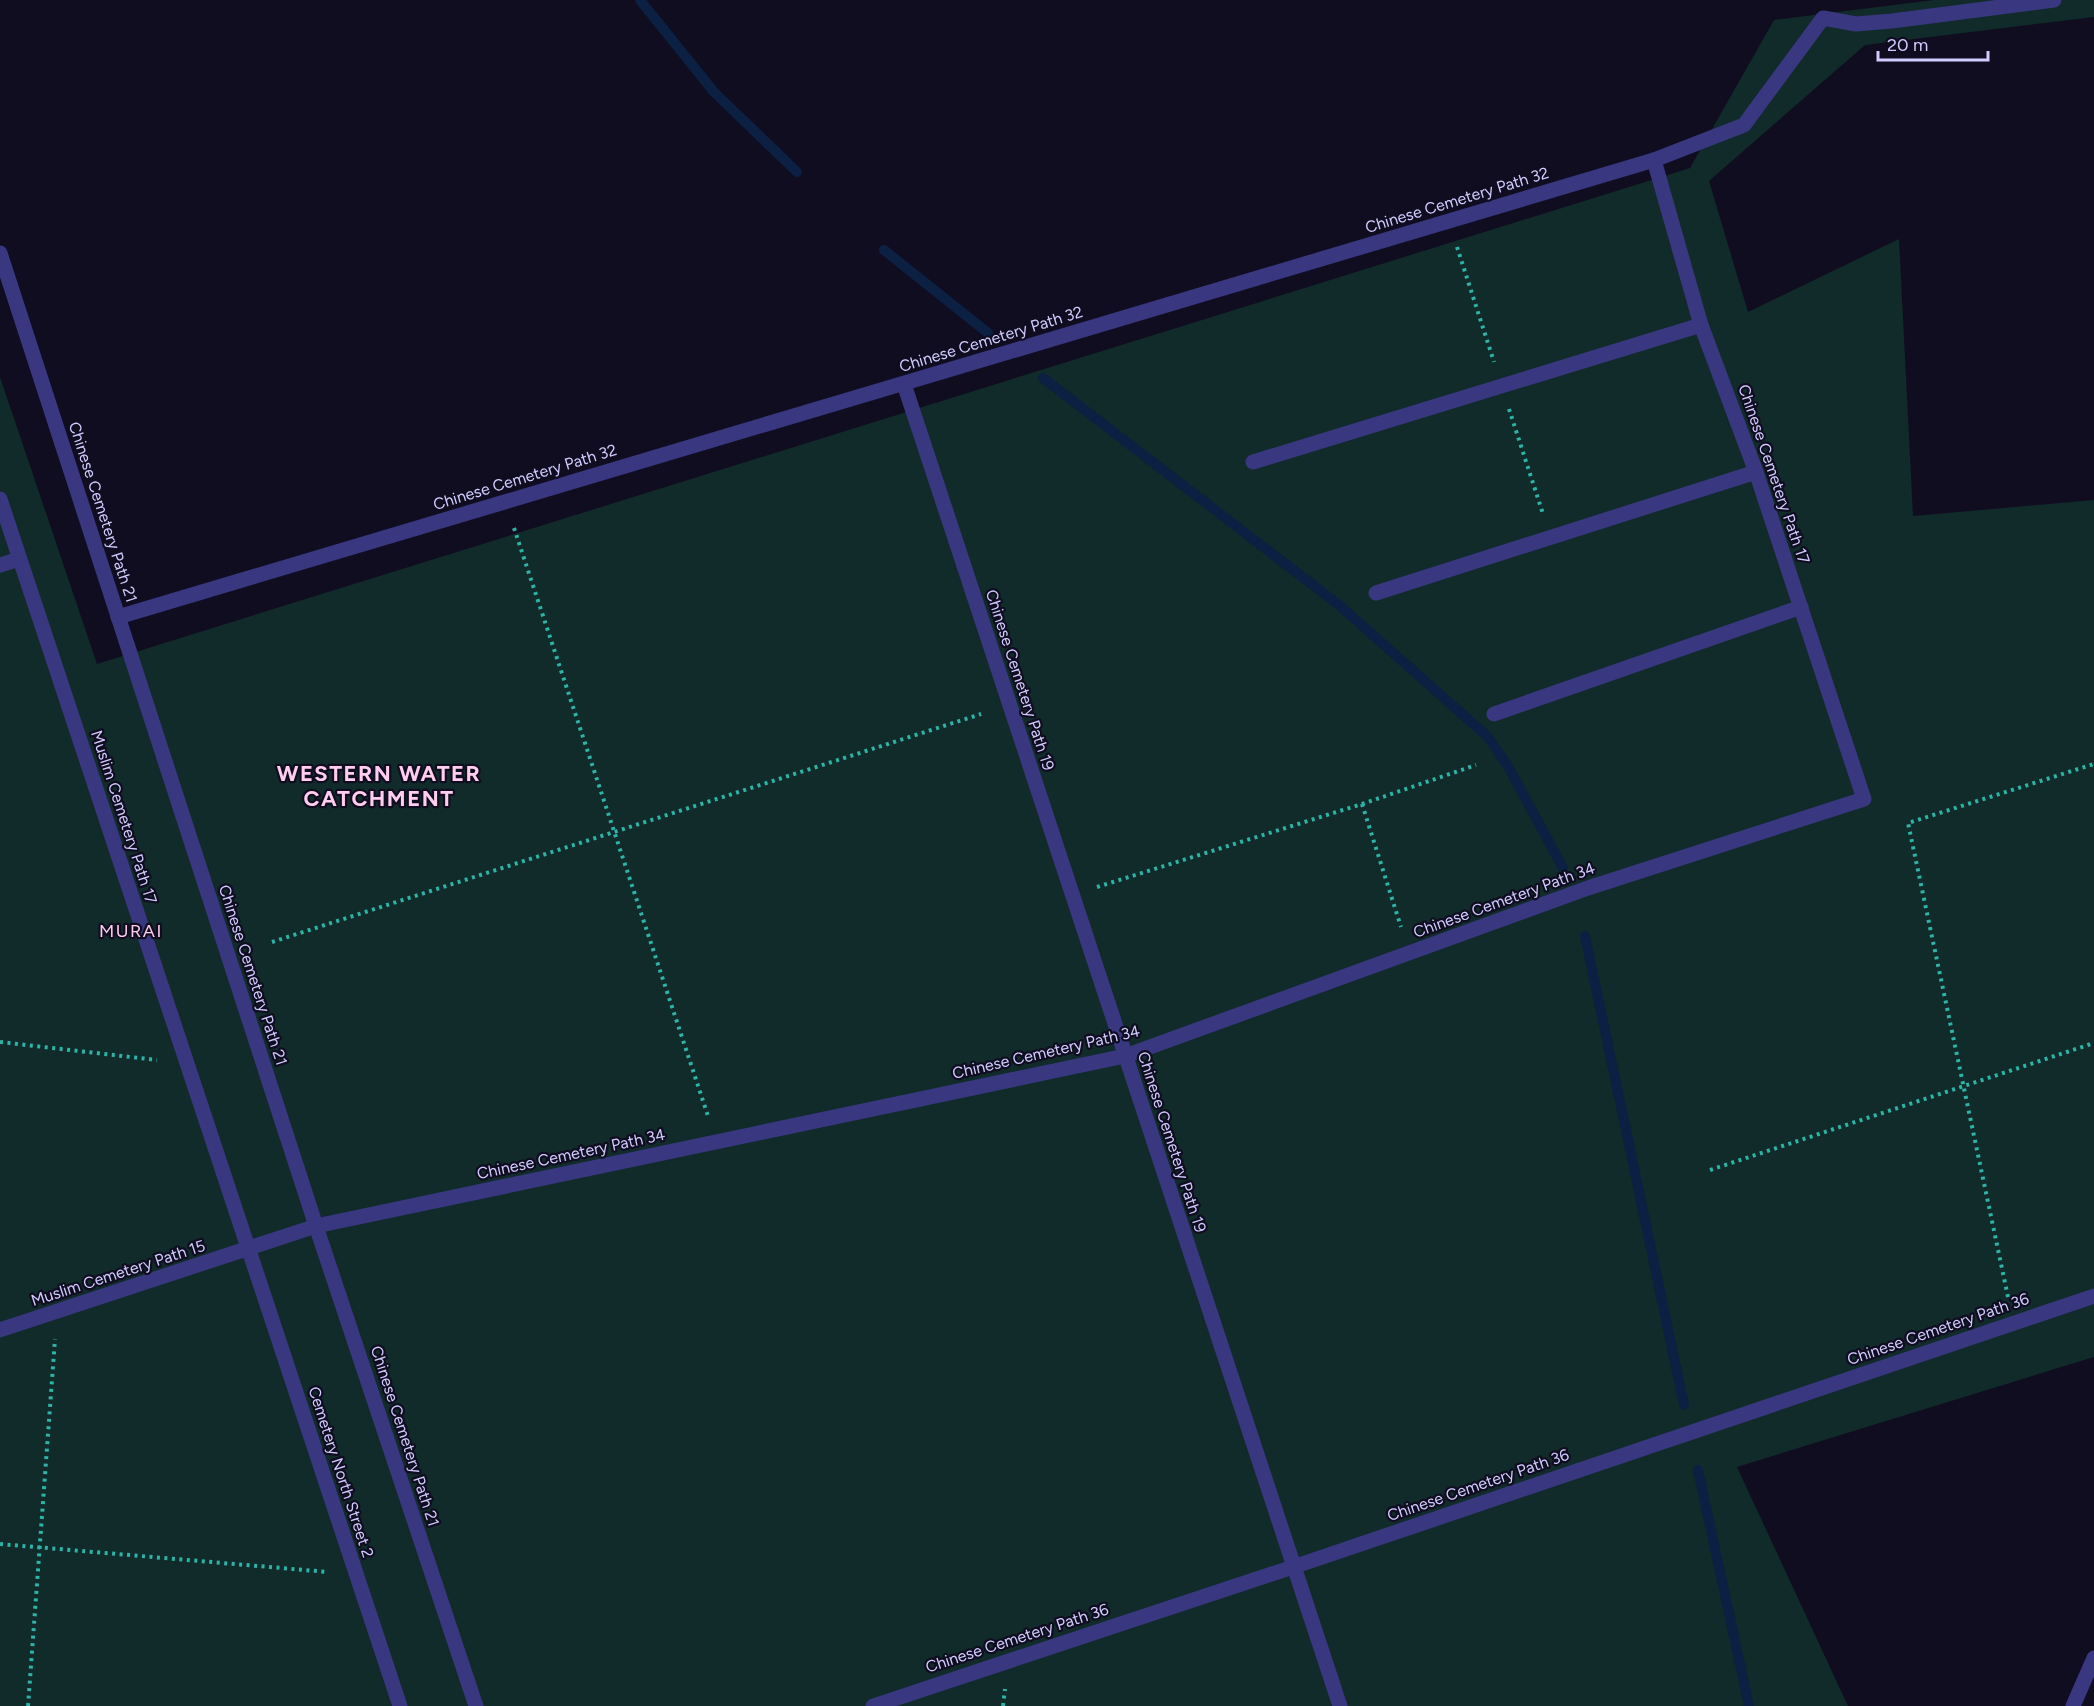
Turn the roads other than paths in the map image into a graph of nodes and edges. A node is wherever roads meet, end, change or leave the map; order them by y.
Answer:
1 (2054, 0) edge
2 (1654, 160) junction
3 (0, 253) edge
4 (1701, 325) junction
5 (904, 384) junction
6 (1253, 462) dead end
7 (1756, 472) junction
8 (0, 499) edge
9 (19, 559) junction
10 (0, 565) edge
11 (1376, 593) dead end
12 (1801, 608) junction
13 (118, 617) junction
14 (1494, 714) dead end
15 (1864, 799) joint
16 (1125, 1056) junction
17 (316, 1226) junction
18 (248, 1249) junction
19 (2094, 1296) edge
20 (0, 1330) edge
21 (1293, 1567) junction
22 (2094, 1658) edge
23 (400, 1706) edge
24 (476, 1706) edge
25 (873, 1706) edge
26 (1340, 1706) edge
27 (2073, 1706) edge

1 - 2 lane, Chinese Cemetery Path 32
2 - 4 lane, Chinese Cemetery Path 17
2 - 5 lane, Chinese Cemetery Path 32
3 - 13 lane, Chinese Cemetery Path 21
4 - 6 lane
4 - 7 lane, Chinese Cemetery Path 17
5 - 13 lane, Chinese Cemetery Path 32
5 - 16 lane, Chinese Cemetery Path 19
7 - 11 lane
7 - 12 lane, Chinese Cemetery Path 17
8 - 9 lane, Muslim Cemetery Path 17
9 - 10 lane
9 - 18 lane, Muslim Cemetery Path 17
12 - 14 lane
12 - 15 lane, Chinese Cemetery Path 17
13 - 17 lane, Chinese Cemetery Path 21
15 - 16 lane, Chinese Cemetery Path 34
16 - 17 lane, Chinese Cemetery Path 34
16 - 21 lane, Chinese Cemetery Path 19
17 - 18 lane, Chinese Cemetery Path 34
17 - 24 lane, Chinese Cemetery Path 21
18 - 20 lane, Muslim Cemetery Path 15
18 - 23 lane, Cemetery North Street 2
19 - 21 lane, Chinese Cemetery Path 36
21 - 25 lane, Chinese Cemetery Path 36
21 - 26 lane, Chinese Cemetery Path 19
22 - 27 lane

